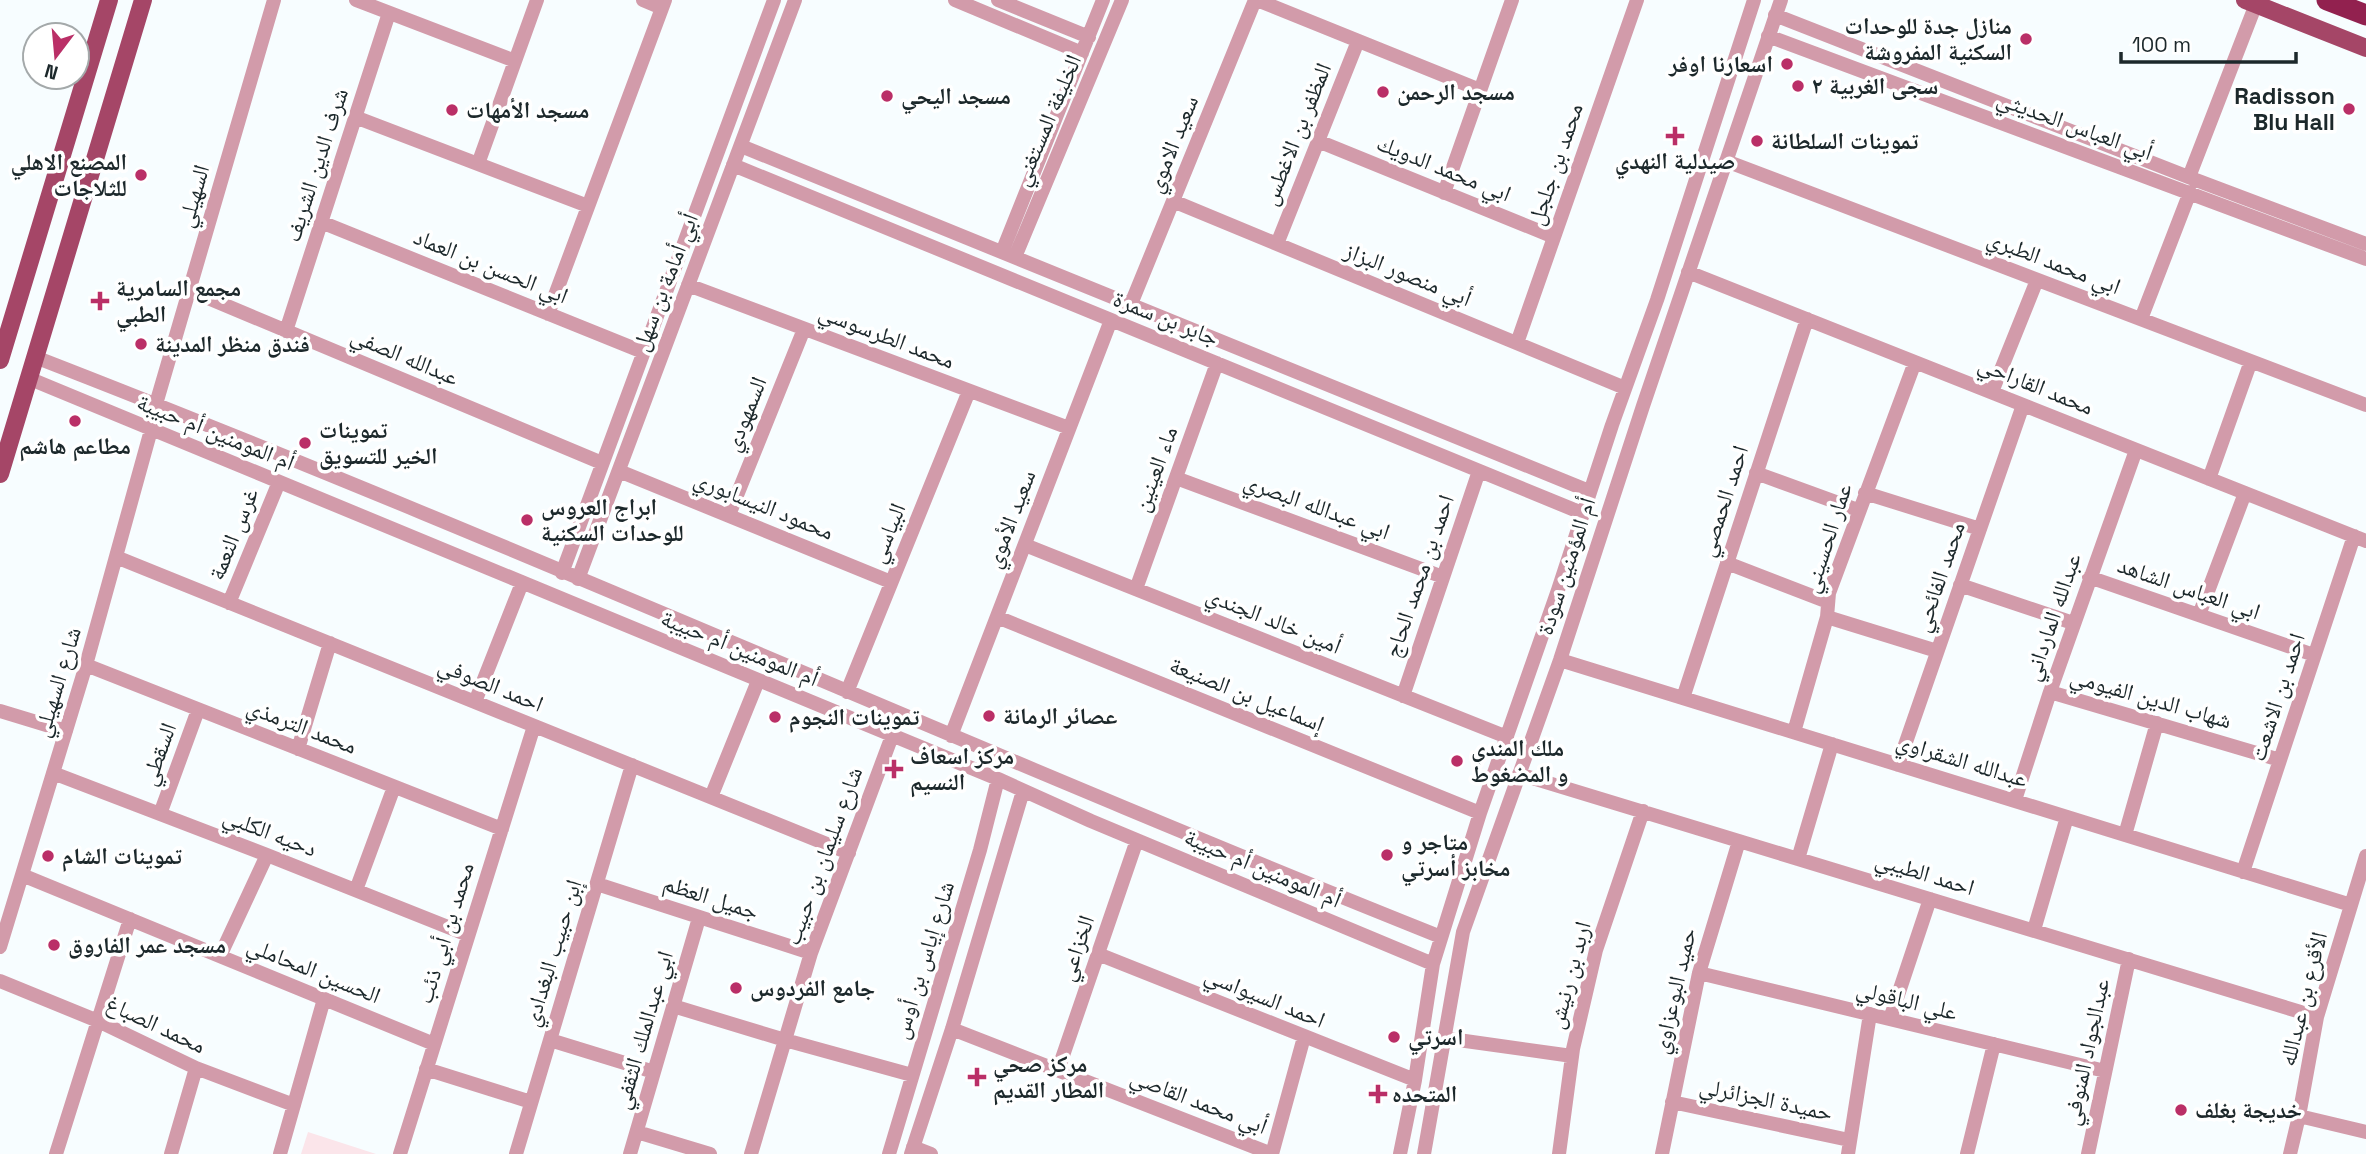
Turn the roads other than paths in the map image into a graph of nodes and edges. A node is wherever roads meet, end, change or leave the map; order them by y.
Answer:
1 (109, 0) edge
2 (143, 0) edge
3 (274, 0) edge
4 (356, 0) edge
5 (537, 0) edge
6 (643, 0) edge
7 (774, 0) edge
8 (795, 0) edge
9 (955, 0) edge
10 (998, 0) edge
11 (1103, 0) edge
12 (1122, 0) edge
13 (1256, 0) edge
14 (1512, 0) edge
15 (1637, 0) edge
16 (1754, 0) edge
17 (1781, 0) edge
18 (2327, 0) edge
19 (2250, 2) edge
20 (664, 4) edge
21 (389, 12) junction
22 (1776, 15) junction
23 (2362, 16) edge
24 (1768, 36) junction
25 (1089, 37) junction
26 (1358, 41) junction
27 (2366, 48) edge
28 (1082, 53) junction
29 (515, 61) junction
30 (1480, 90) junction
31 (355, 117) junction
32 (1318, 141) junction
33 (741, 146) junction
34 (1726, 161) junction
35 (478, 164) junction
36 (733, 165) junction
37 (2190, 185) junction
38 (1444, 193) junction
39 (1173, 201) junction
40 (588, 206) junction
41 (321, 222) junction
42 (1554, 237) junction
43 (1277, 244) junction
44 (2366, 244) edge
45 (1008, 255) junction
46 (2366, 259) edge
47 (1688, 272) junction
48 (2037, 280) junction
49 (688, 285) junction
50 (189, 290) junction
51 (1131, 304) junction
52 (548, 314) junction
53 (1807, 319) junction
54 (2141, 319) junction
55 (1111, 320) junction
56 (804, 329) junction
57 (286, 331) junction
58 (1517, 343) junction
59 (643, 352) junction
60 (0, 360) edge
61 (2251, 361) junction
62 (1914, 362) junction
63 (1217, 363) junction
64 (31, 370) junction
65 (1625, 388) junction
66 (969, 391) junction
67 (1992, 392) junction
68 (156, 404) junction
69 (2023, 405) junction
70 (2366, 405) edge
71 (1069, 428) junction
72 (152, 429) junction
73 (2136, 450) junction
74 (602, 463) junction
75 (619, 471) junction
76 (1479, 471) junction
77 (1756, 473) junction
78 (0, 474) edge
79 (1176, 478) junction
80 (2209, 479) junction
81 (279, 482) junction
82 (1589, 491) junction
83 (1865, 493) junction
84 (2245, 493) junction
85 (1858, 510) junction
86 (1582, 513) junction
87 (729, 515) junction
88 (1980, 529) junction
89 (2360, 539) edge
90 (1025, 545) junction
91 (116, 557) junction
92 (1727, 563) junction
93 (562, 573) junction
94 (1443, 577) junction
95 (2089, 577) junction
96 (578, 579) junction
97 (891, 582) junction
98 (522, 583) junction
99 (1960, 585) junction
100 (1136, 589) junction
101 (229, 603) junction
102 (1828, 610) junction
103 (2199, 615) junction
104 (997, 617) junction
105 (2073, 624) junction
106 (330, 643) junction
107 (1937, 651) junction
108 (2314, 655) junction
109 (1560, 660) junction
110 (86, 665) junction
111 (758, 681) junction
112 (847, 692) junction
113 (2050, 692) junction
114 (1403, 695) junction
115 (1683, 698) junction
116 (475, 702) junction
117 (198, 710) junction
118 (0, 711) edge
119 (2157, 723) junction
120 (534, 726) junction
121 (66, 731) junction
122 (1794, 732) junction
123 (892, 736) junction
124 (951, 736) junction
125 (1507, 737) junction
126 (1832, 744) junction
127 (298, 749) junction
128 (2280, 760) junction
129 (632, 765) junction
130 (1898, 765) junction
131 (53, 774) junction
132 (1519, 774) junction
133 (998, 779) junction
134 (394, 787) junction
135 (1023, 791) junction
136 (711, 797) junction
137 (2015, 800) junction
138 (1643, 811) junction
139 (1480, 813) junction
140 (160, 814) junction
141 (2067, 817) junction
142 (502, 829) junction
143 (2125, 835) junction
144 (1137, 840) junction
145 (1739, 841) junction
146 (849, 853) junction
147 (267, 855) junction
148 (2366, 856) edge
149 (1798, 859) junction
150 (2243, 872) junction
151 (22, 875) junction
152 (597, 884) junction
153 (356, 890) junction
154 (1930, 899) junction
155 (2357, 903) edge
156 (699, 918) junction
157 (130, 919) junction
158 (2034, 930) junction
159 (468, 935) junction
160 (1441, 937) junction
161 (0, 947) edge
162 (811, 953) junction
163 (1098, 954) junction
164 (220, 956) junction
165 (2129, 959) junction
166 (1433, 964) junction
167 (1699, 973) junction
168 (0, 981) edge
169 (324, 999) junction
170 (673, 1006) junction
171 (1870, 1014) junction
172 (2317, 1017) junction
173 (1890, 1019) junction
174 (98, 1021) junction
175 (952, 1029) junction
176 (1304, 1037) junction
177 (1444, 1038) junction
178 (550, 1040) junction
179 (785, 1041) junction
180 (434, 1044) junction
181 (1994, 1044) junction
182 (1572, 1056) junction
183 (196, 1068) junction
184 (426, 1069) junction
185 (1058, 1070) junction
186 (2105, 1071) junction
187 (654, 1072) junction
188 (912, 1075) junction
189 (1415, 1080) junction
190 (531, 1102) junction
191 (1672, 1102) junction
192 (294, 1105) junction
193 (2299, 1116) junction
194 (637, 1132) junction
195 (2366, 1132) edge
196 (1849, 1147) edge
197 (912, 1150) edge
198 (517, 1153) edge
199 (56, 1154) edge
200 (171, 1154) edge
201 (280, 1154) edge
202 (400, 1154) edge
203 (630, 1154) edge
204 (710, 1154) edge
205 (751, 1154) edge
206 (889, 1154) edge
207 (931, 1154) edge
208 (1272, 1154) edge
209 (1400, 1154) edge
210 (1424, 1154) edge
211 (1559, 1154) edge
212 (1662, 1154) edge
213 (1967, 1154) edge
214 (2088, 1154) edge
215 (2290, 1154) edge

1 - 60 main road
2 - 64 main road
3 - 50 street, السهيلي
4 - 21 street
5 - 29 street
6 - 20 street
7 - 59 street, أبي أمامة بن سهل
8 - 33 street, أبي أمامة بن سهل
9 - 28 street
10 - 25 street
11 - 25 street, الخليفة المستغني
12 - 45 street, الخليفة المستغني
13 - 26 street
13 - 39 street, سعيد الاموي
14 - 30 street
15 - 42 street, محمد بن جلجل
16 - 65 street, أم المؤمنين سودة
17 - 22 street, أم المؤمنين سودة
18 - 23 highway
19 - 27 main road
19 - 37 street
20 - 40 street
21 - 29 street
21 - 31 street, شرف الدين الشريف
22 - 24 street, أم المؤمنين سودة
22 - 37 street, أبي العباس الحديثي
24 - 34 street, أم المؤمنين سودة
24 - 37 street, أبي العباس الحديثي
25 - 28 street, الخليفة المستغني
26 - 30 street
26 - 32 street, المظفر بن الاغطس
28 - 45 street, الخليفة المستغني
29 - 35 street
30 - 38 street
31 - 35 street
31 - 41 street, شرف الدين الشريف
32 - 38 street, ابي محمد الدويك
32 - 43 street, المظفر بن الاغطس
33 - 36 street, أبي أمامة بن سهل
33 - 45 street, جابر بن سمرة
34 - 47 street, أم المؤمنين سودة
34 - 48 street, ابي محمد الطبري
35 - 40 street
36 - 49 street, أبي أمامة بن سهل
36 - 55 street, جابر بن سمرة
37 - 44 street, أبي العباس الحديثي
37 - 46 street, أبي العباس الحديثي
37 - 54 street
38 - 42 street, ابي محمد الدويك
39 - 43 street, أبي منصور البزاز
39 - 51 street, سعيد الاموي
40 - 52 street
41 - 52 street, ابي الحسن بن العماد
41 - 57 street, شرف الدين الشريف
42 - 58 street, محمد بن جلجل
43 - 58 street, أبي منصور البزاز
45 - 51 street, جابر بن سمرة
47 - 53 street, محمد القاراحي
47 - 109 street, أم المؤمنين سودة
48 - 54 street, ابي محمد الطبري
48 - 67 street
49 - 56 street, محمد الطرسوسي
49 - 75 street, أبي أمامة بن سهل
50 - 57 street, عبدالله الصفي
50 - 68 street, السهيلي
51 - 82 street, جابر بن سمرة
52 - 59 street, ابي الحسن بن العماد
53 - 62 street, محمد القاراحي
53 - 77 street, احمد الحمصي
54 - 61 street, ابي محمد الطبري
55 - 63 street, جابر بن سمرة
55 - 71 street, سعيد الأموي
56 - 66 street, محمد الطرسوسي
56 - 87 street, السمهودي
57 - 74 street, عبدالله الصفي
58 - 65 street, أبي منصور البزاز
59 - 74 street, أبي أمامة بن سهل
61 - 70 street, ابي محمد الطبري
61 - 80 street
62 - 67 street, محمد القاراحي
62 - 83 street, عمار الحسيني
63 - 76 street, جابر بن سمرة
63 - 79 street, ماء العينين
64 - 68 street, أم المومنين أم حبيبة
64 - 72 street, أم المومنين أم حبيبة
64 - 78 main road
65 - 82 street, أم المؤمنين سودة
66 - 71 street, محمد الطرسوسي
66 - 97 street, البياسي
67 - 69 street, محمد القاراحي
68 - 93 street, أم المومنين أم حبيبة
69 - 73 street, محمد القاراحي
69 - 88 street, محمد الفائحي
71 - 90 street, سعيد الأموي
72 - 81 street, أم المومنين أم حبيبة
72 - 91 street, شارع السهيلي
73 - 80 street, محمد القاراحي
73 - 95 street, عبدالله المارداني
74 - 93 street, أبي أمامة بن سهل
75 - 87 street, محمود النيسابوري
75 - 96 street, أبي أمامة بن سهل
76 - 86 street, جابر بن سمرة
76 - 94 street, احمد بن محمد الحاج
77 - 85 street
77 - 92 street, احمد الحمصي
79 - 94 street, ابي عبدالله البصري
79 - 100 street, ماء العينين
80 - 84 street, محمد القاراحي
81 - 98 street, أم المومنين أم حبيبة
81 - 101 street, غرس النعمة
82 - 86 street, أم المؤمنين سودة
83 - 85 street, عمار الحسيني
83 - 88 street
84 - 89 street, محمد القاراحي
84 - 103 street
85 - 102 street, عمار الحسيني
86 - 125 street, أم المؤمنين سودة
87 - 97 street, محمود النيسابوري
88 - 99 street, محمد الفائحي
89 - 108 street, احمد بن الاشعت
90 - 100 street, أمين خالد الجندي
90 - 104 street, سعيد الأموي
91 - 101 street, احمد الصوفي
91 - 110 street, شارع السهيلي
92 - 102 street
92 - 115 street, احمد الحمصي
93 - 96 street, أم المومنين أم حبيبة
94 - 114 street, احمد بن محمد الحاج
95 - 103 street, ابي العباس الشاهد
95 - 105 street, عبدالله المارداني
96 - 112 street, أم المومنين أم حبيبة
97 - 112 street, البياسي
98 - 111 street, أم المومنين أم حبيبة
98 - 116 street
99 - 105 street
99 - 107 street, محمد الفائحي
100 - 114 street, أمين خالد الجندي
101 - 106 street, احمد الصوفي
102 - 107 street
102 - 122 street, عمار الحسيني
103 - 108 street, ابي العباس الشاهد
104 - 124 street, سعيد الأموي
104 - 139 street, إسماعيل بن الصنيعة
105 - 113 street, عبدالله المارداني
106 - 116 street, احمد الصوفي
106 - 127 street
107 - 130 street, محمد الفائحي
108 - 128 street, احمد بن الاشعت
109 - 115 street, عبدالله الشقراوي
109 - 132 street, أم المؤمنين سودة
110 - 117 street, محمد الترمذي
110 - 121 street, شارع السهيلي
111 - 123 street, أم المومنين أم حبيبة
111 - 136 street
112 - 124 street, أم المومنين أم حبيبة
113 - 119 street, شهاب الدين الفيومي
113 - 137 street, عبدالله المارداني
114 - 125 street, أمين خالد الجندي
115 - 122 street, عبدالله الشقراوي
116 - 120 street, احمد الصوفي
117 - 127 street, محمد الترمذي
117 - 140 street, السقطي
118 - 121 street
119 - 128 street, شهاب الدين الفيومي
119 - 143 street
120 - 129 street, احمد الصوفي
120 - 142 street, محمد بن أبي ذئب
121 - 131 street, شارع السهيلي
122 - 126 street, عبدالله الشقراوي
123 - 133 street, أم المومنين أم حبيبة
123 - 146 street, شارع سليمان بن حبيب
124 - 160 street, أم المومنين أم حبيبة
125 - 139 street, أم المؤمنين سودة
126 - 130 street, عبدالله الشقراوي
126 - 149 street
127 - 134 street, محمد الترمذي
128 - 150 street, احمد بن الاشعت
129 - 136 street, احمد الصوفي
129 - 152 street, إبن حبيب البغدادي
130 - 137 street, عبدالله الشقراوي
131 - 140 street, دحيه الكلبي
131 - 151 street, شارع السهيلي
132 - 138 street, احمد الطيبي
132 - 177 street, أم المؤمنين سودة
133 - 135 street, أم المومنين أم حبيبة
133 - 188 street, شارع إياس بن أوس
134 - 142 street, محمد الترمذي
134 - 153 street
135 - 144 street, أم المومنين أم حبيبة
135 - 175 street, شارع إياس بن أوس
136 - 146 street, احمد الصوفي
137 - 141 street, عبدالله الشقراوي
138 - 145 street, احمد الطيبي
138 - 182 street, اربد بن رنيش
139 - 160 street, أم المؤمنين سودة
140 - 147 street, دحيه الكلبي
141 - 143 street, عبدالله الشقراوي
141 - 158 street
142 - 159 street, محمد بن أبي ذئب
143 - 150 street, عبدالله الشقراوي
144 - 163 street, الخزاعي
144 - 166 street, أم المومنين أم حبيبة
145 - 149 street, احمد الطيبي
145 - 167 street, حميد البوعزاوي
146 - 162 street, شارع سليمان بن حبيب
147 - 153 street, دحيه الكلبي
147 - 164 street
148 - 155 street, الأقرع بن عبدالله
149 - 154 street, احمد الطيبي
150 - 155 street, عبدالله الشقراوي
151 - 157 street, الحسين المحاملي
151 - 161 street, شارع السهيلي
152 - 156 street, جميل العظم
152 - 178 street, إبن حبيب البغدادي
153 - 159 street, دحيه الكلبي
154 - 158 street, احمد الطيبي
154 - 173 street
155 - 172 street, الأقرع بن عبدالله
156 - 162 street, جميل العظم
156 - 170 street, ابي عبدالملك الثقفي
157 - 164 street, الحسين المحاملي
157 - 174 street
158 - 165 street, احمد الطيبي
159 - 180 street, محمد بن أبي ذئب
160 - 166 street, أم المؤمنين سودة
162 - 179 street, شارع سليمان بن حبيب
163 - 176 street, احمد السيواسي
163 - 185 street, الخزاعي
164 - 169 street, الحسين المحاملي
165 - 172 street, احمد الطيبي
165 - 186 street, عبدالجواد المنوفي
166 - 189 street, أم المؤمنين سودة
167 - 171 street, علي الباقولي
167 - 191 street, حميد البوعزاوي
168 - 174 street, محمد الصباغ
169 - 180 street, الحسين المحاملي
169 - 192 street
170 - 179 street
170 - 187 street, ابي عبدالملك الثقفي
171 - 173 street, علي الباقولي
171 - 196 street
172 - 193 street, الأقرع بن عبدالله
173 - 181 street, علي الباقولي
174 - 183 street, محمد الصباغ
174 - 199 street
175 - 185 street, أبي محمد القاصي
175 - 197 street, شارع إياس بن أوس
176 - 189 street, احمد السيواسي
176 - 208 street
177 - 182 street
177 - 210 street, أم المؤمنين سودة
178 - 187 street
178 - 190 street, إبن حبيب البغدادي
179 - 188 street
179 - 205 street, شارع سليمان بن حبيب
180 - 184 street, محمد بن أبي ذئب
181 - 186 street, علي الباقولي
181 - 213 street
182 - 211 street, اربد بن رنيش
183 - 192 street, محمد الصباغ
183 - 200 street
184 - 190 street
184 - 202 street, محمد بن أبي ذئب
185 - 208 street, أبي محمد القاصي
186 - 214 street, عبدالجواد المنوفي
187 - 194 street, ابي عبدالملك الثقفي
188 - 206 street, شارع إياس بن أوس
189 - 209 street, أم المؤمنين سودة
190 - 198 street, إبن حبيب البغدادي
191 - 196 street, حميدة الجزائرلي
191 - 212 street, حميد البوعزاوي
192 - 201 street
193 - 195 street
193 - 215 street, الأقرع بن عبدالله
194 - 203 street, ابي عبدالملك الثقفي
194 - 204 street
197 - 207 street

